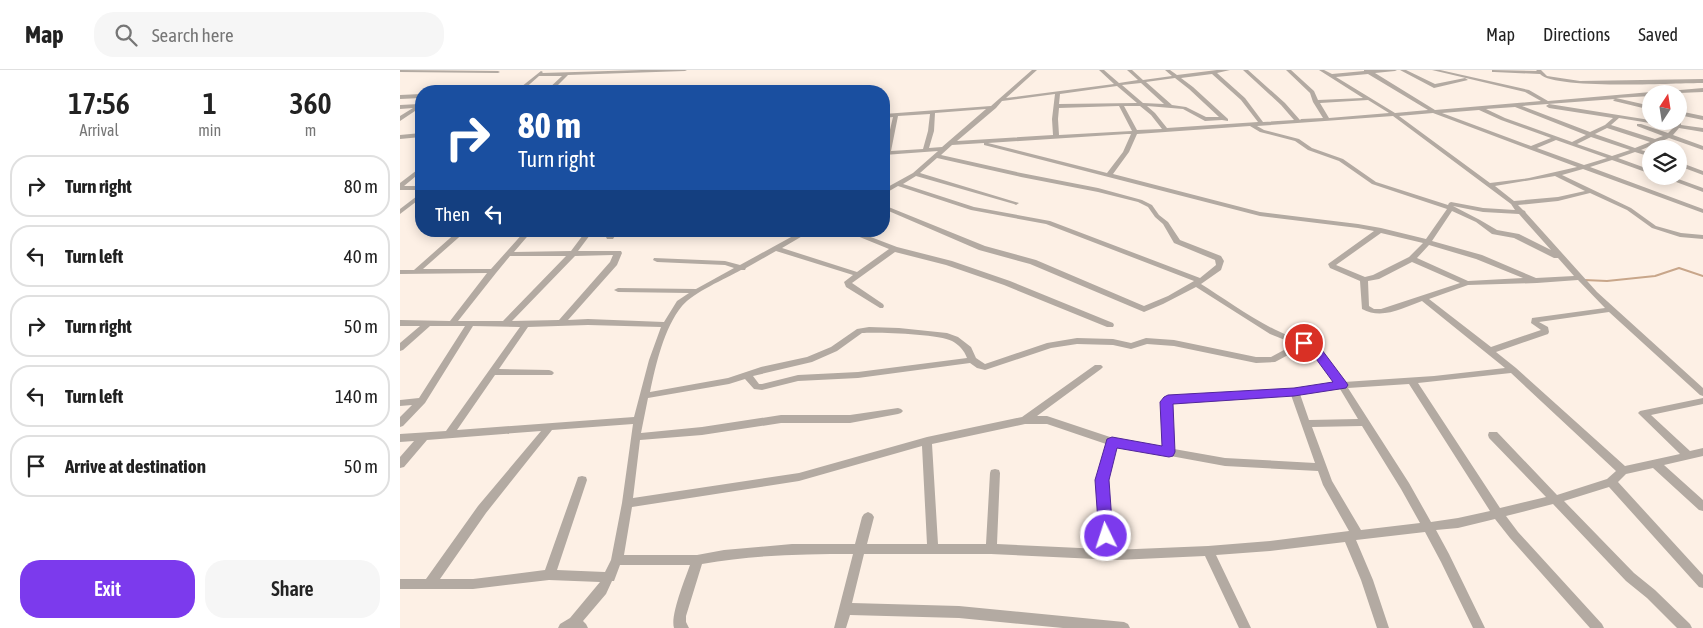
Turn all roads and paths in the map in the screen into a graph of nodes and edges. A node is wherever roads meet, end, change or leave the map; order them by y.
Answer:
1 (544, 70) edge
2 (685, 70) edge
3 (1035, 70) edge
4 (1101, 70) edge
5 (1129, 70) edge
6 (1167, 70) edge
7 (1228, 70) edge
8 (1246, 70) edge
9 (1288, 70) edge
10 (1321, 70) edge
11 (1395, 70) edge
12 (1402, 70) edge
13 (1434, 70) edge
14 (1484, 70) edge
15 (1493, 70) edge
16 (400, 71) edge
17 (1368, 71) edge
18 (498, 72) dead end
19 (1202, 72) edge
20 (1213, 72) junction
21 (1540, 72) edge
22 (567, 74) junction
23 (537, 75) junction
24 (1178, 76) junction
25 (1330, 76) junction
26 (1468, 79) junction
27 (1141, 81) junction
28 (1703, 82) edge
29 (1118, 84) junction
30 (526, 85) edge
31 (555, 85) edge
32 (1701, 90) edge
33 (1688, 91) edge
34 (1058, 92) junction
35 (1642, 95) edge
36 (415, 96) edge
37 (400, 97) edge
38 (1367, 98) junction
39 (1606, 98) junction
40 (1002, 100) junction
41 (1618, 101) junction
42 (1316, 102) junction
43 (1537, 103) junction
44 (1548, 103) junction
45 (1141, 104) junction
46 (1514, 105) junction
47 (415, 106) edge
48 (1057, 106) junction
49 (1121, 106) junction
50 (1170, 106) junction
51 (1642, 106) edge
52 (400, 107) edge
53 (994, 107) junction
54 (1478, 108) junction
55 (415, 109) edge
56 (1433, 110) junction
57 (933, 111) junction
58 (1392, 113) junction
59 (400, 114) edge
60 (408, 114) junction
61 (896, 115) junction
62 (1688, 115) edge
63 (890, 116) edge
64 (1223, 118) junction
65 (1618, 118) junction
66 (1703, 118) edge
67 (1328, 119) junction
68 (400, 120) edge
69 (1642, 120) edge
70 (1298, 121) junction
71 (1553, 121) junction
72 (1260, 123) junction
73 (1545, 123) dead end
74 (1250, 124) junction
75 (1235, 126) junction
76 (1537, 126) dead end
77 (1607, 126) junction
78 (1688, 126) edge
79 (1530, 128) junction
80 (1165, 130) junction
81 (1674, 130) edge
82 (1703, 130) edge
83 (1135, 131) junction
84 (1589, 134) junction
85 (415, 135) edge
86 (400, 136) edge
87 (890, 136) edge
88 (1669, 136) junction
89 (1056, 137) junction
90 (1556, 138) junction
91 (1651, 140) edge
92 (1657, 140) edge
93 (976, 142) junction
94 (952, 143) junction
95 (1572, 144) junction
96 (1642, 147) edge
97 (1532, 148) junction
98 (1703, 148) edge
99 (944, 149) junction
100 (925, 150) junction
101 (1635, 150) junction
102 (1642, 152) edge
103 (890, 153) edge
104 (937, 156) junction
105 (1612, 158) junction
106 (1584, 167) junction
107 (1687, 167) edge
108 (1642, 169) edge
109 (1703, 173) edge
110 (415, 174) edge
111 (915, 174) junction
112 (1555, 174) junction
113 (1109, 175) junction
114 (898, 184) junction
115 (1687, 184) edge
116 (1488, 185) junction
117 (400, 187) edge
118 (415, 188) edge
119 (890, 189) edge
120 (1703, 190) edge
121 (1591, 191) junction
122 (415, 200) edge
123 (1433, 202) junction
124 (1016, 203) dead end
125 (1514, 203) junction
126 (1451, 208) junction
127 (890, 210) edge
128 (1703, 210) edge
129 (400, 212) edge
130 (1523, 212) junction
131 (1381, 230) junction
132 (455, 237) edge
133 (524, 237) edge
134 (585, 237) edge
135 (798, 237) edge
136 (863, 237) edge
137 (1703, 237) edge
138 (1428, 242) junction
139 (777, 249) junction
140 (894, 249) junction
141 (573, 253) junction
142 (510, 254) junction
143 (1412, 258) junction
144 (1562, 258) junction
145 (657, 260) dead end
146 (742, 268) junction
147 (417, 271) junction
148 (493, 271) junction
149 (400, 272) edge
150 (857, 274) junction
151 (1579, 278) junction
152 (1364, 280) junction
153 (1537, 281) junction
154 (1198, 282) junction
155 (1467, 283) junction
156 (618, 290) dead end
157 (697, 291) junction
158 (1425, 299) junction
159 (880, 306) dead end
160 (1609, 310) junction
161 (453, 322) junction
162 (400, 323) edge
163 (428, 323) junction
164 (471, 323) junction
165 (506, 323) junction
166 (561, 323) junction
167 (526, 324) junction
168 (666, 325) junction
169 (1110, 325) dead end
170 (1304, 343) junction
171 (400, 348) edge
172 (1489, 351) junction
173 (972, 360) junction
174 (1098, 367) dead end
175 (1513, 370) junction
176 (494, 372) junction
177 (549, 373) dead end
178 (747, 375) junction
179 (1411, 380) junction
180 (1342, 385) junction
181 (1294, 392) junction
182 (1703, 393) edge
183 (643, 396) junction
184 (422, 401) junction
185 (1703, 401) edge
186 (400, 403) edge
187 (898, 411) dead end
188 (638, 420) junction
189 (1025, 420) junction
190 (400, 422) edge
191 (1365, 422) junction
192 (1306, 424) junction
193 (549, 427) junction
194 (450, 432) junction
195 (1494, 435) dead end
196 (424, 436) junction
197 (635, 437) junction
198 (400, 438) edge
199 (927, 441) junction
200 (1112, 442) junction
201 (1169, 452) junction
202 (1703, 452) edge
203 (1688, 455) junction
204 (1654, 463) junction
205 (400, 464) edge
206 (1321, 466) junction
207 (1623, 471) junction
208 (995, 472) dead end
209 (582, 480) dead end
210 (1611, 482) junction
211 (1556, 499) junction
212 (627, 503) junction
213 (1703, 507) edge
214 (1497, 513) junction
215 (868, 517) dead end
216 (1428, 528) junction
217 (1354, 537) junction
218 (933, 550) junction
219 (991, 550) junction
220 (861, 551) junction
221 (1208, 551) junction
222 (1107, 554) junction
223 (617, 560) junction
224 (697, 560) junction
225 (550, 575) junction
226 (610, 576) junction
227 (430, 583) junction
228 (1703, 583) edge
229 (400, 584) edge
230 (846, 608) junction
231 (573, 626) edge
232 (683, 628) edge
233 (840, 628) edge
234 (1124, 628) edge
235 (1245, 628) edge
236 (1383, 628) edge
237 (1479, 628) edge
238 (1598, 628) edge
239 (1686, 628) edge

1 - 23 street
2 - 22 street
3 - 40 street
4 - 29 street
5 - 27 street
6 - 24 street
7 - 20 street
8 - 70 street
9 - 42 street
10 - 25 street
11 - 17 street
12 - 26 street
13 - 26 street
14 - 15 street
15 - 21 street
16 - 18 street
17 - 25 street
17 - 56 street
19 - 20 street
19 - 24 street
20 - 72 street
21 - 28 street
22 - 23 street
22 - 31 street
23 - 30 street
24 - 27 street
24 - 64 street
25 - 38 street
26 - 44 street
27 - 29 street
27 - 50 street
29 - 34 street
29 - 45 street
32 - 33 street
34 - 40 street
34 - 48 street
35 - 39 street
36 - 37 street
38 - 42 street
38 - 58 street
39 - 41 street
39 - 44 street
40 - 53 street
41 - 51 street
41 - 65 street
42 - 67 street
43 - 44 street
43 - 46 street
43 - 65 street
45 - 49 street
45 - 50 street
45 - 80 street
46 - 54 street
46 - 71 street
47 - 52 street
48 - 49 street
48 - 89 street
49 - 83 street
50 - 64 street
53 - 57 street
53 - 94 street
54 - 56 street
54 - 79 street
55 - 60 street
56 - 58 street
56 - 97 street
57 - 61 street
57 - 100 street
58 - 67 street
58 - 116 street
59 - 60 street
60 - 68 street
61 - 63 street
61 - 87 street
62 - 66 street
64 - 75 street
65 - 69 street
65 - 77 street
65 - 88 street
67 - 70 street
70 - 72 street
71 - 73 street
71 - 84 street
72 - 74 street
74 - 75 street
74 - 123 street
75 - 80 street
76 - 79 street
77 - 84 street
77 - 91 street
78 - 82 street
79 - 90 street
80 - 83 street
81 - 88 street
83 - 89 street
83 - 113 street
84 - 95 street
84 - 101 street
85 - 86 street
88 - 92 street
88 - 98 street
89 - 93 street
90 - 95 street
90 - 97 street
93 - 94 street
93 - 113 street
94 - 99 street
95 - 105 street
96 - 101 street
97 - 106 street
99 - 100 street
99 - 104 street
100 - 103 street
101 - 102 street
101 - 105 street
104 - 111 street
104 - 154 street
105 - 106 street
105 - 108 street
106 - 112 street
106 - 128 street
107 - 109 street
110 - 117 street
111 - 114 street
111 - 124 street
112 - 116 street
112 - 121 street
113 - 131 street
114 - 119 street
114 - 154 street
115 - 120 street
116 - 125 street
117 - 118 street
121 - 125 street
121 - 137 street
122 - 129 street
123 - 126 street
123 - 130 street
125 - 130 street
126 - 138 street
126 - 144 street
127 - 154 street
130 - 144 street
131 - 138 street
131 - 152 street
132 - 147 street
133 - 142 street
134 - 141 street
135 - 139 street
136 - 140 street
138 - 143 street
138 - 153 street
139 - 146 street
139 - 150 street
140 - 150 street
140 - 169 street
141 - 142 street
141 - 165 street
141 - 166 street
142 - 148 street
143 - 152 street
143 - 155 street
144 - 151 street
145 - 146 street
146 - 157 street
147 - 148 street
147 - 149 street
148 - 161 street
150 - 159 street
151 - 153 street
151 - 160 street
152 - 158 street
153 - 155 street
154 - 170 street
155 - 158 street
156 - 157 street
157 - 168 street
158 - 172 street
160 - 172 street
160 - 182 street
161 - 163 street
161 - 164 street
162 - 163 street
163 - 171 street
164 - 165 street
164 - 184 street
165 - 167 street
166 - 167 street
166 - 168 street
167 - 176 street
168 - 183 street
170 - 173 street
170 - 180 street
172 - 175 street
173 - 178 street
173 - 178 street
174 - 189 street
175 - 179 street
175 - 207 street
176 - 177 street
176 - 194 street
178 - 183 street
179 - 180 street
179 - 214 street
180 - 181 street
180 - 191 street
181 - 192 street
181 - 201 street
183 - 188 street
184 - 186 street
184 - 190 street
185 - 203 street
187 - 197 street
188 - 193 street
188 - 197 street
189 - 199 street
189 - 200 street
191 - 192 street
191 - 216 street
192 - 206 street
193 - 194 street
193 - 227 street
194 - 196 street
195 - 211 street
196 - 198 street
196 - 205 street
197 - 212 street
199 - 212 street
199 - 218 street
200 - 201 street
200 - 222 street
201 - 206 street
202 - 203 street
203 - 204 street
204 - 207 street
204 - 213 street
206 - 217 street
207 - 210 street
208 - 219 street
209 - 225 street
210 - 211 street
210 - 228 street
211 - 214 street
211 - 239 street
212 - 223 street
214 - 216 street
214 - 238 street
215 - 220 street
216 - 217 street
216 - 237 street
217 - 221 street
217 - 236 street
218 - 219 street
218 - 220 street
219 - 222 street
220 - 224 street
220 - 230 street
221 - 222 street
221 - 235 street
223 - 224 street
223 - 226 street
224 - 232 street
225 - 226 street
225 - 227 street
226 - 231 street
227 - 229 street
230 - 233 street
230 - 234 street

